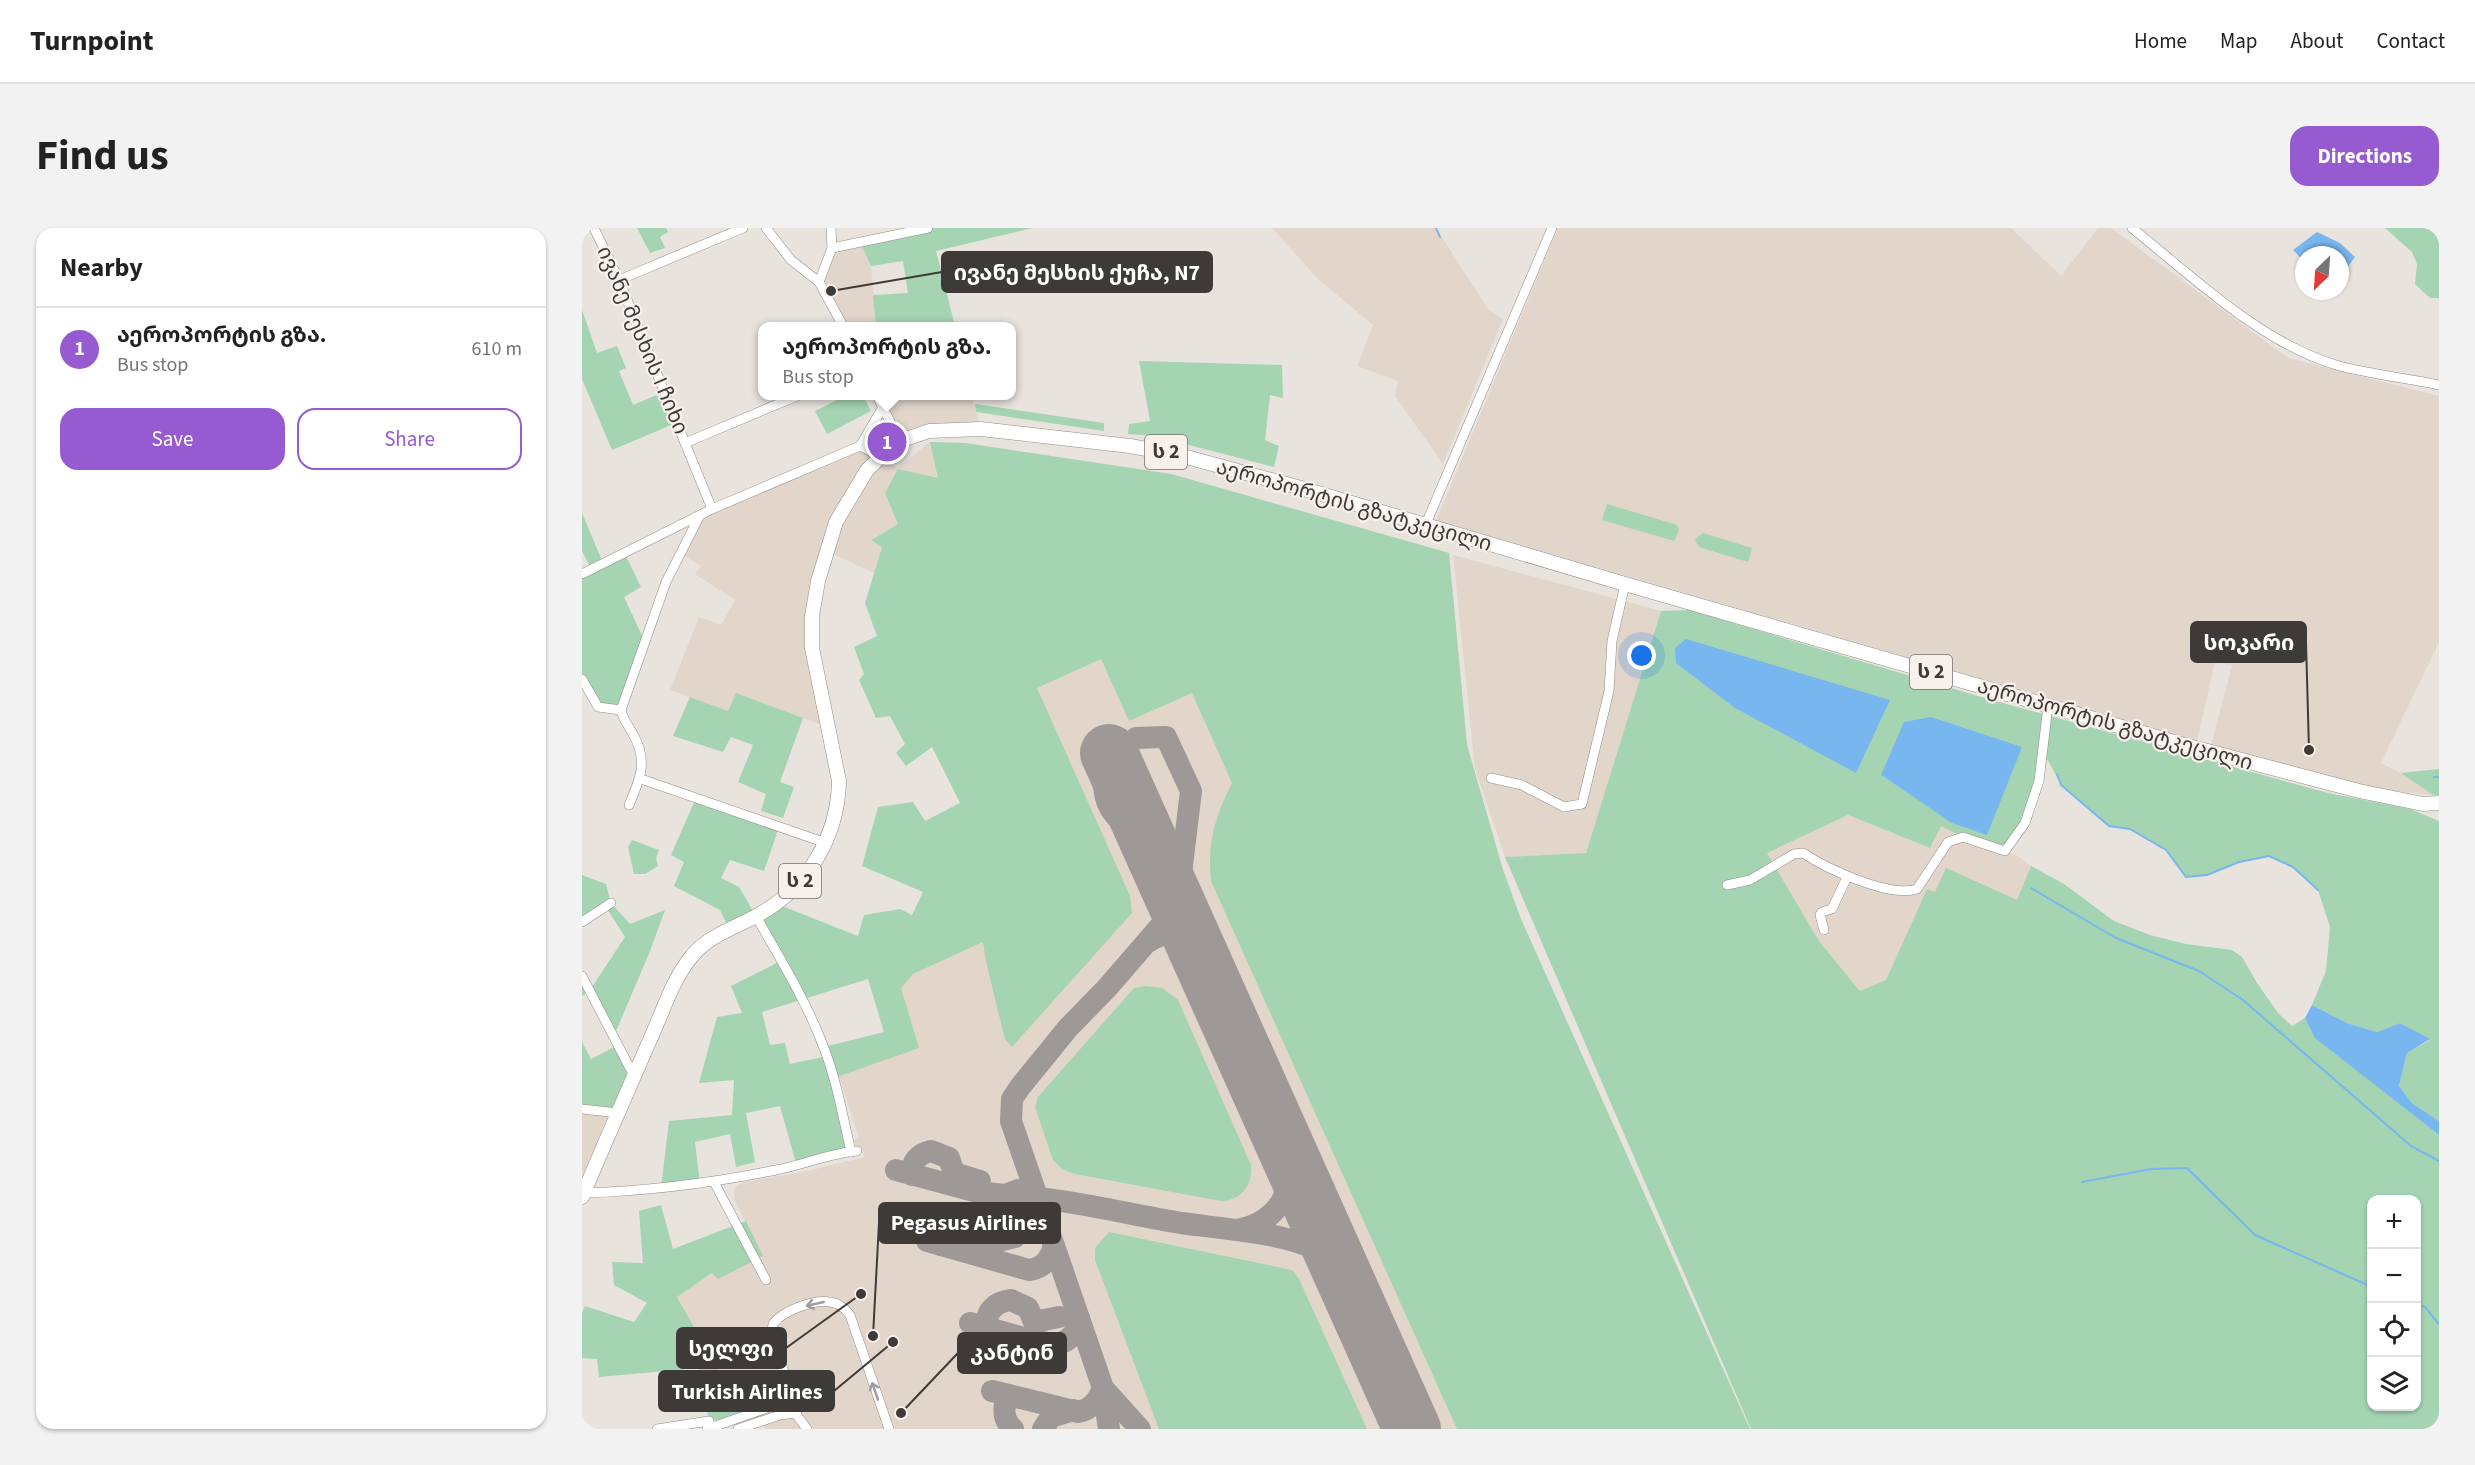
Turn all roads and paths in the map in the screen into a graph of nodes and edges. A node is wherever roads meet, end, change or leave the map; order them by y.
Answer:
1 (594, 228) edge
2 (743, 228) edge
3 (766, 228) edge
4 (831, 228) edge
5 (928, 228) edge
6 (1552, 228) edge
7 (2132, 228) edge
8 (832, 248) junction
9 (619, 280) junction
10 (819, 282) junction
11 (840, 322) edge
12 (2439, 385) edge
13 (787, 400) edge
14 (879, 400) edge
15 (882, 407) junction
16 (900, 441) junction
17 (685, 443) junction
18 (860, 446) junction
19 (880, 456) junction
20 (712, 509) junction
21 (700, 515) junction
22 (1425, 526) junction
23 (582, 574) edge
24 (1625, 584) junction
25 (582, 679) edge
26 (2048, 706) junction
27 (621, 710) junction
28 (1491, 778) dead end
29 (641, 779) junction
30 (2439, 803) edge
31 (2423, 804) junction
32 (629, 805) dead end
33 (2439, 810) edge
34 (826, 843) junction
35 (1847, 877) junction
36 (1727, 885) dead end
37 (611, 903) dead end
38 (756, 916) junction
39 (582, 922) edge
40 (1824, 930) dead end
41 (582, 976) edge
42 (634, 1076) junction
43 (582, 1109) edge
44 (618, 1113) junction
45 (714, 1182) junction
46 (583, 1195) edge
47 (766, 1280) dead end
48 (787, 1394) junction
49 (779, 1401) junction
50 (790, 1414) junction
51 (708, 1425) edge
52 (657, 1429) edge
53 (738, 1429) edge
54 (807, 1429) edge
55 (889, 1429) edge

1 - 9 street, ივანე მესხის I ჩიხი
2 - 9 street
3 - 10 street
4 - 8 street
5 - 8 street
6 - 22 street
7 - 12 street
8 - 10 street
9 - 17 street, ივანე მესხის I ჩიხი
10 - 11 street
13 - 17 street, ივანე მესხის I ჩიხი
14 - 15 street
15 - 16 street
15 - 18 street
16 - 19 highway, აეროპორტის გზატკეცილი / ს 2
16 - 22 highway, აეროპორტის გზატკეცილი / ს 2
17 - 20 street
18 - 19 street
18 - 20 street
19 - 34 highway, აეროპორტის გზატკეცილი / ს 2
20 - 21 street
21 - 23 street
21 - 27 street
22 - 24 highway, აეროპორტის გზატკეცილი / ს 2
24 - 26 highway, აეროპორტის გზატკეცილი / ს 2
24 - 28 street
25 - 27 street
26 - 31 highway, აეროპორტის გზატკეცილი / ს 2
26 - 35 street
27 - 29 street
29 - 32 street
29 - 34 street
30 - 31 highway, აეროპორტის გზატკეცილი / ს 2
31 - 33 street
34 - 38 highway, აეროპორტის გზატკეცილი / ს 2
35 - 36 street
35 - 40 street
37 - 39 street
38 - 42 highway, აეროპორტის გზატკეცილი / ს 2
38 - 45 street
41 - 42 street
42 - 44 highway, აეროპორტის გზატკეცილი / ს 2
43 - 44 street
44 - 46 highway, აეროპორტის გზატკეცილი / ს 2
45 - 46 street
45 - 47 street
48 - 49 street
48 - 50 street
55 -> 48 street
49 - 50 street
49 - 51 street
50 - 53 street
50 - 54 street
51 - 52 street

